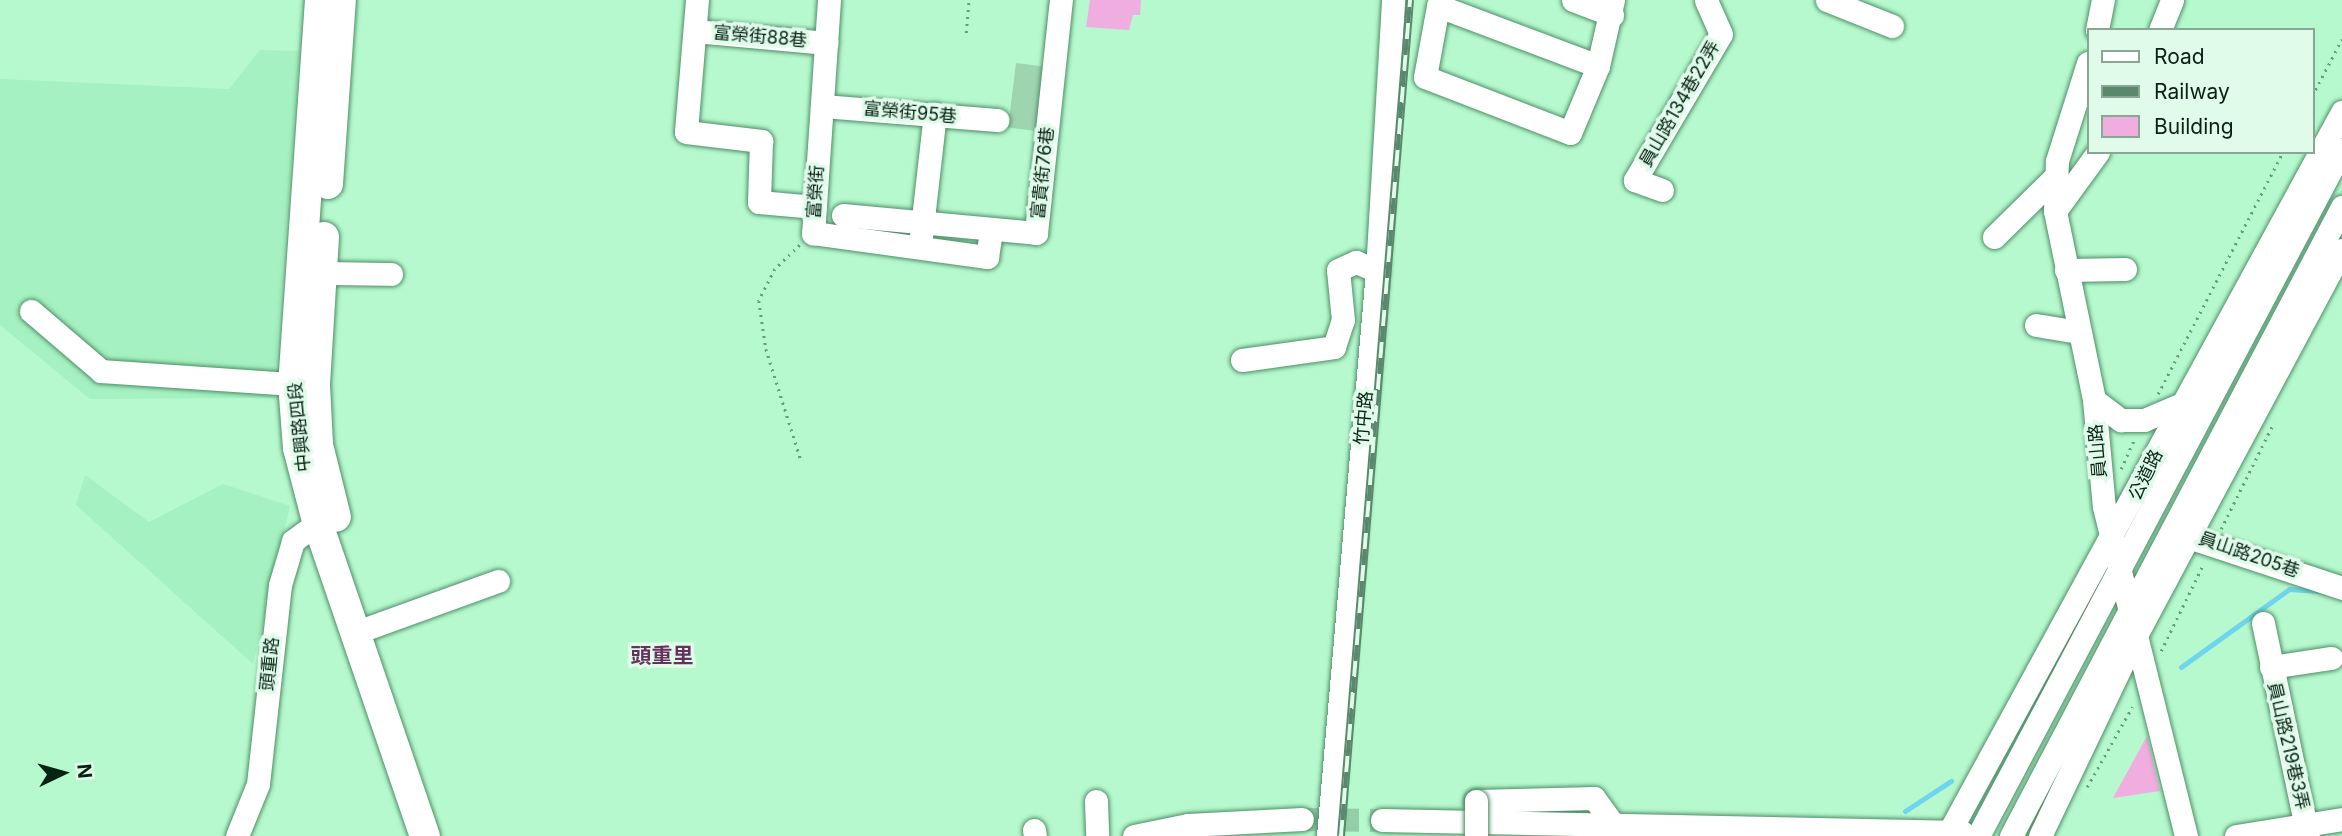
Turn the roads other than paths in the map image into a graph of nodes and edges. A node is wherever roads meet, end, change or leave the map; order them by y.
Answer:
1 (320, 0) edge
2 (341, 0) edge
3 (698, 0) edge
4 (829, 0) edge
5 (1061, 0) edge
6 (1394, 0) edge
7 (1573, 0) edge
8 (1706, 0) edge
9 (1827, 0) edge
10 (2103, 0) edge
11 (2172, 0) edge
12 (1613, 8) edge
13 (1892, 26) dead end
14 (2097, 28) edge
15 (2162, 28) edge
16 (695, 31) junction
17 (826, 43) junction
18 (1598, 66) junction
19 (2086, 70) edge
20 (821, 106) junction
21 (2342, 113) edge
22 (934, 114) junction
23 (998, 120) dead end
24 (2342, 149) edge
25 (2097, 154) edge
26 (2056, 176) junction
27 (2314, 188) junction
28 (1662, 190) dead end
29 (815, 207) junction
30 (2342, 207) edge
31 (2055, 211) junction
32 (843, 215) dead end
33 (923, 222) junction
34 (991, 236) junction
35 (1994, 237) dead end
36 (920, 248) junction
37 (2342, 250) edge
38 (2125, 269) dead end
39 (2066, 270) junction
40 (1377, 271) junction
41 (322, 273) junction
42 (391, 274) dead end
43 (32, 311) dead end
44 (2036, 325) dead end
45 (2079, 332) junction
46 (1242, 360) dead end
47 (304, 384) junction
48 (2094, 400) junction
49 (2180, 405) junction
50 (326, 517) junction
51 (2141, 536) junction
52 (2194, 537) junction
53 (2113, 541) junction
54 (2120, 567) junction
55 (498, 581) dead end
56 (2342, 587) edge
57 (2129, 611) junction
58 (2263, 623) dead end
59 (366, 629) junction
60 (2134, 639) junction
61 (2331, 658) dead end
62 (2271, 667) junction
63 (1096, 801) dead end
64 (1302, 819) tunnel mouth
65 (2342, 819) edge
66 (1382, 820) tunnel mouth
67 (1612, 823) junction
68 (2307, 831) edge
69 (1948, 834) edge
70 (1979, 834) edge
71 (237, 836) edge
72 (425, 836) edge
73 (443, 836) edge
74 (1097, 836) edge
75 (1134, 836) edge
76 (1328, 836) edge
77 (1476, 836) edge
78 (2017, 836) edge
79 (2040, 836) edge
80 (2186, 836) edge
81 (2236, 836) edge

1 - 47 main road, 中興路四段
2 - 41 main road, 中興路四段
3 - 16 street, 富榮街88巷
4 - 17 street, 富榮街
5 - 34 street, 富貴街76巷
6 - 40 street, 竹中路
7 - 12 street
8 - 28 street, 員山路134巷22弄
9 - 13 street
10 - 14 street
11 - 15 street
12 - 18 street
16 - 17 street, 富榮街88巷
16 - 29 street, 富榮街88巷
17 - 20 street, 富榮街
18 - 18 street
19 - 26 street, 員山路
20 - 22 street, 富榮街95巷
20 - 29 street, 富榮街
21 - 27 street, 公道路
22 - 23 street, 富榮街95巷
22 - 33 street
24 - 27 street, 公道路
25 - 31 street
26 - 31 street, 員山路
26 - 35 street
27 - 49 street, 公道路
27 - 51 street, 公道路
29 - 36 street, 富榮街
30 - 52 street
31 - 39 street, 員山路
32 - 33 street, 富貴街76巷
33 - 34 street, 富貴街76巷
33 - 36 street
34 - 36 street, 富榮街
37 - 52 street
38 - 39 street
39 - 45 street, 員山路
40 - 46 street
40 - 76 street, 竹中路
41 - 42 street
41 - 47 main road, 中興路四段
43 - 47 street
44 - 45 street
45 - 48 street, 員山路
47 - 50 main road, 中興路四段
48 - 49 street
48 - 53 street, 員山路
49 - 53 street, 公道路
50 - 59 main road, 中興路四段
50 - 71 street, 頭重路
51 - 52 street, 員山路205巷
51 - 53 street, 員山路205巷
51 - 54 street, 公道路
52 - 56 street, 員山路205巷
52 - 57 street
52 - 60 street
53 - 54 street, 員山路
53 - 69 street, 公道路
54 - 57 street, 員山路
54 - 70 street, 公道路
55 - 59 street
57 - 60 street, 員山路
57 - 78 street
58 - 62 street, 員山路219巷3弄
59 - 72 main road, 中興路四段
59 - 73 main road, 中興路四段
60 - 79 street
60 - 80 street, 員山路
61 - 62 street, 員山路219巷3弄
62 - 68 street, 員山路219巷3弄
63 - 74 street
64 - 75 street
65 - 68 street
66 - 67 street
67 - 69 street
67 - 77 street, bridge
68 - 81 street
69 - 70 street
70 - 78 street

